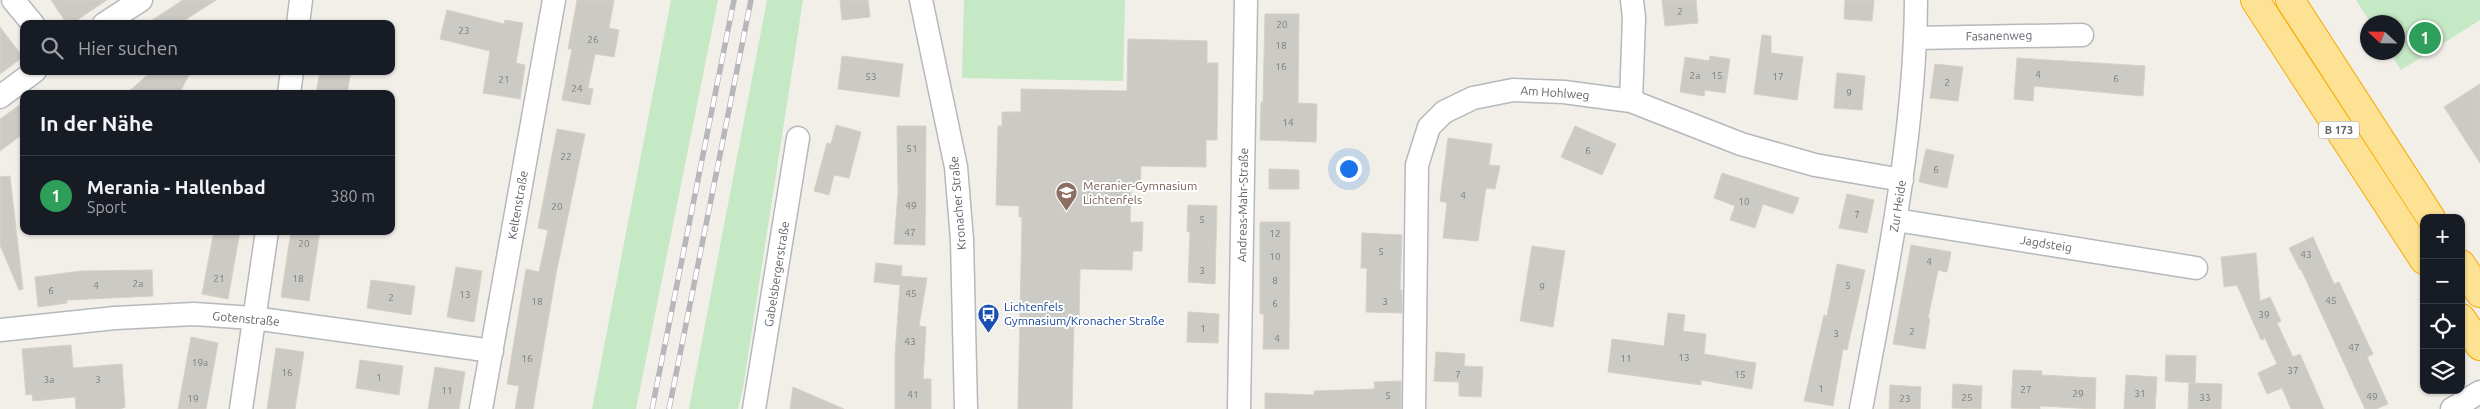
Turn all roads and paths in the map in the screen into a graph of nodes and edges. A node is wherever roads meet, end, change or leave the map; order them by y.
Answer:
1 (14, 0) edge
2 (141, 0) edge
3 (301, 0) edge
4 (554, 0) edge
5 (921, 0) edge
6 (1246, 0) edge
7 (1632, 0) edge
8 (1916, 0) edge
9 (2255, 0) edge
10 (2290, 0) edge
11 (30, 20) edge
12 (110, 20) edge
13 (298, 20) edge
14 (2082, 35) dead end
15 (1916, 38) junction
16 (30, 75) edge
17 (291, 75) edge
18 (290, 90) edge
19 (0, 97) edge
20 (1631, 101) junction
21 (798, 138) dead end
22 (1902, 180) junction
23 (2428, 214) edge
24 (1896, 220) junction
25 (266, 235) edge
26 (2423, 259) edge
27 (2196, 268) dead end
28 (2465, 270) edge
29 (2480, 293) edge
30 (253, 318) junction
31 (2465, 324) edge
32 (0, 330) edge
33 (2480, 346) edge
34 (492, 351) junction
35 (2480, 392) edge
36 (2456, 407) edge
37 (241, 409) edge
38 (481, 409) edge
39 (754, 409) edge
40 (966, 409) edge
41 (1239, 409) edge
42 (1414, 409) edge
43 (1861, 409) edge

1 - 11 street
2 - 12 street
3 - 13 street
4 - 34 street, Keltenstraße
5 - 40 street, Kronacher Straße
6 - 41 street, Andreas-Mahr-Straße
7 - 20 street
8 - 15 street, Zur Heide
9 - 26 highway, B 173
10 - 23 highway, B 173
14 - 15 street, Fasanenweg
15 - 22 street, Zur Heide
16 - 19 street
17 - 18 street
20 - 22 street, Am Hohlweg
20 - 42 street, Am Hohlweg
21 - 39 street, Gabelsbergerstraße
22 - 24 street, Zur Heide
24 - 27 street, Jagdsteig
24 - 43 street, Zur Heide
25 - 30 street
28 - 29 highway
30 - 32 street, Gotenstraße
30 - 34 street, Gotenstraße
30 - 37 street
31 - 33 highway
34 - 38 street, Keltenstraße
35 - 36 street

